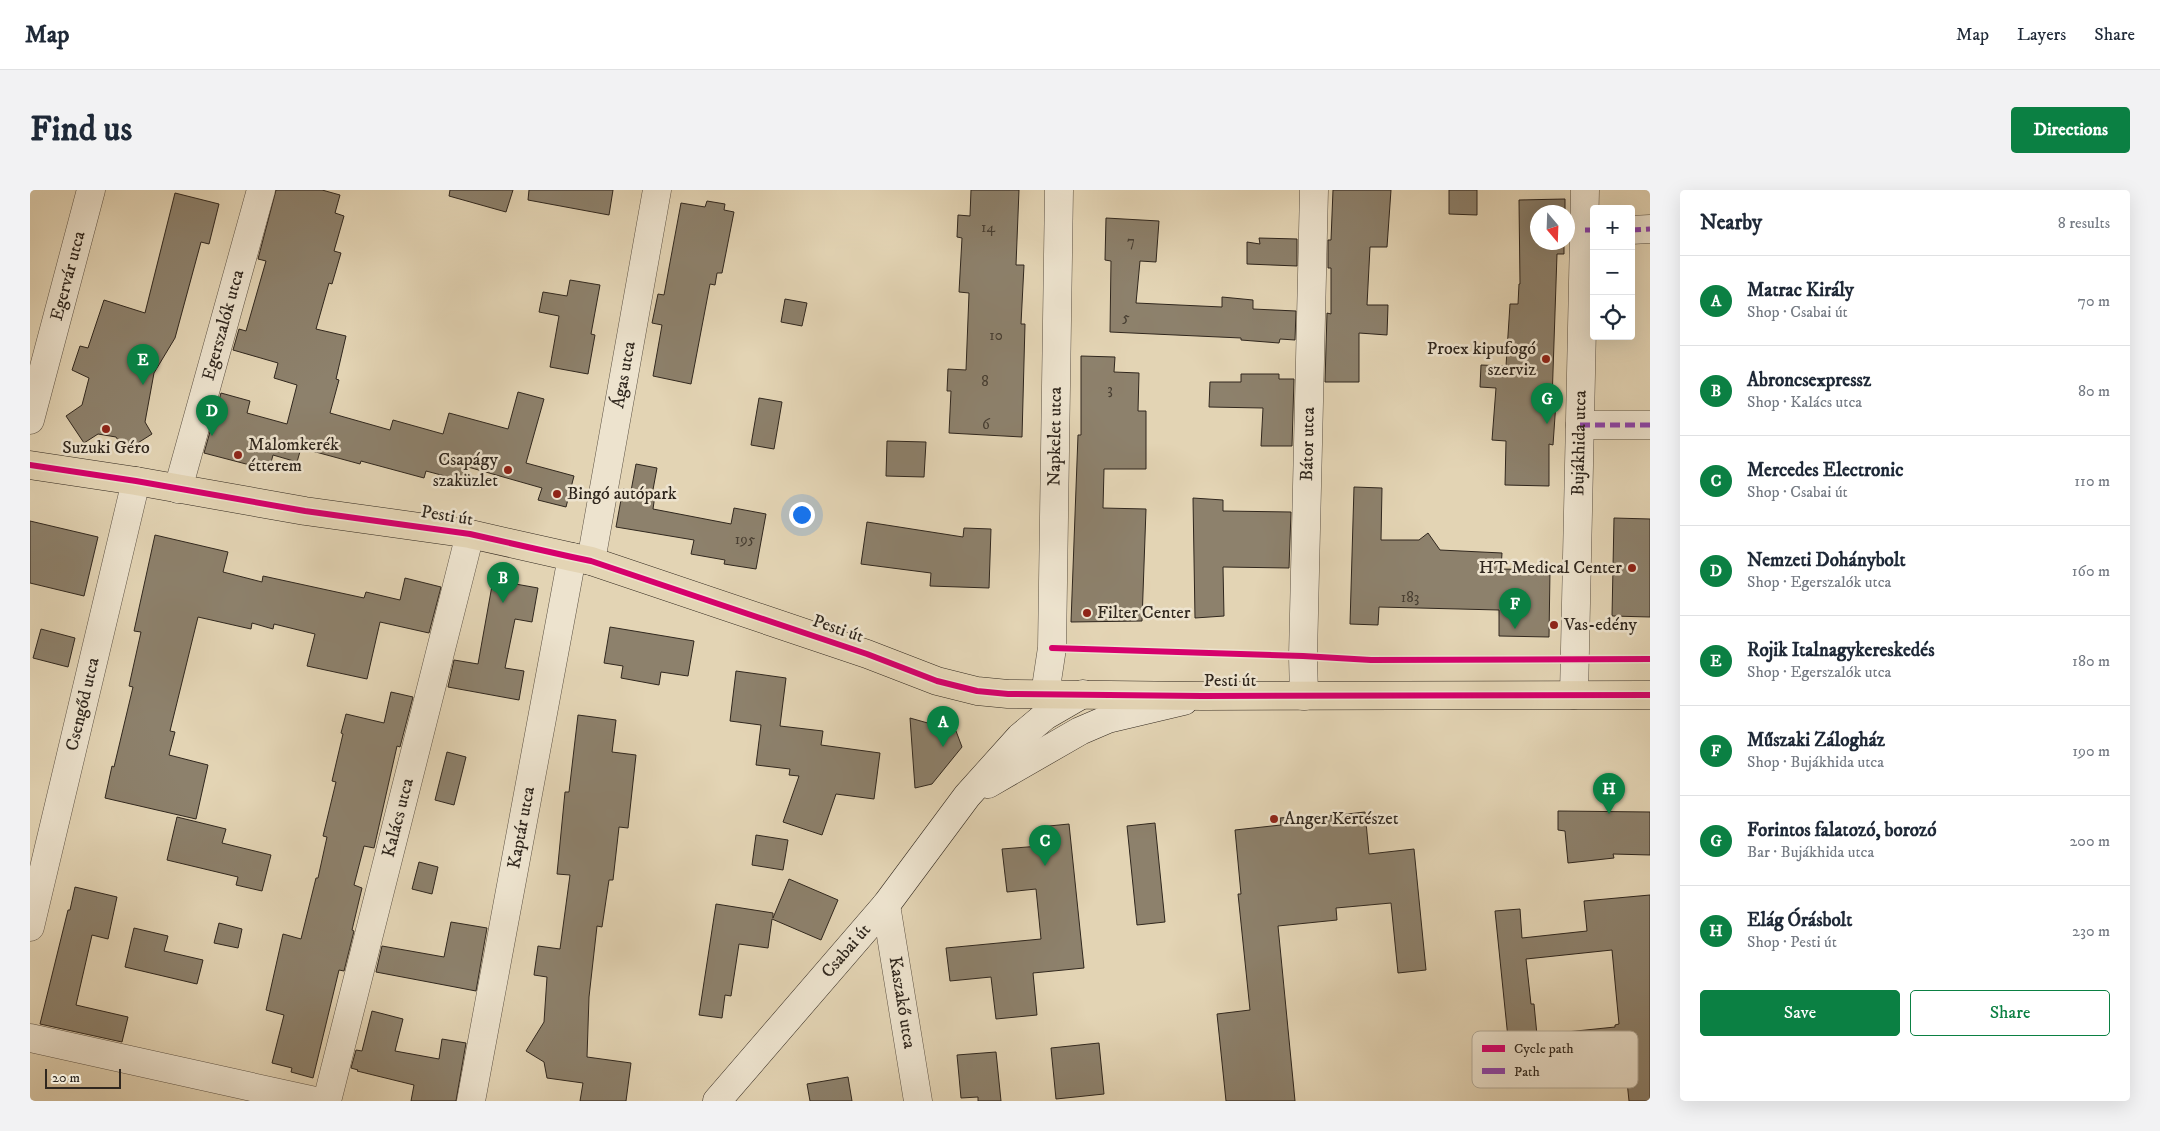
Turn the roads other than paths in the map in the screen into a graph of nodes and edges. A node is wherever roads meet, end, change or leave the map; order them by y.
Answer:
1 (261, 190) edge
2 (657, 190) edge
3 (1059, 190) edge
4 (1314, 190) edge
5 (1585, 190) edge
6 (84, 192) edge
7 (1650, 229) edge
8 (1590, 230) edge
9 (1635, 230) edge
10 (30, 420) edge
11 (1580, 425) junction
12 (1650, 425) edge
13 (30, 466) edge
14 (136, 481) junction
15 (178, 489) junction
16 (470, 534) junction
17 (581, 559) junction
18 (867, 654) junction
19 (1046, 681) junction
20 (1008, 694) junction
21 (1083, 694) junction
22 (1574, 695) junction
23 (1650, 695) edge
24 (1202, 696) junction
25 (1304, 696) junction
26 (1020, 737) junction
27 (967, 796) junction
28 (886, 905) junction
29 (30, 927) edge
30 (30, 1038) edge
31 (315, 1101) edge
32 (327, 1101) edge
33 (471, 1101) edge
34 (717, 1101) edge
35 (918, 1101) edge

1 - 15 street, Egerszalók utca
2 - 17 street, Ágas utca
3 - 19 street, Napkelet utca
4 - 25 street, Bátor utca
5 - 8 street, Bujákhida utca
6 - 10 street, Egervár utca
7 - 9 street
8 - 11 street, Bujákhida utca
11 - 12 street
11 - 22 street, Bujákhida utca
13 - 14 main road, Pesti út
14 - 15 main road, Pesti út
14 - 29 street, Csengőd utca
15 - 16 main road, Pesti út
16 - 17 main road, Pesti út
16 - 32 street, Kalács utca
17 - 18 main road, Pesti út
17 - 33 street, Kaptár utca
18 - 19 main road, Pesti út
18 - 20 main road, Pesti út
19 - 21 main road, Pesti út
20 - 21 main road, Pesti út
20 - 26 street
21 - 24 main road, Pesti út
21 - 26 street, Csabai út
22 - 23 main road, Pesti út
22 - 25 main road, Pesti út
24 - 25 main road, Pesti út
24 - 27 street, Csabai út
26 - 27 street, Csabai út
27 - 28 street, Csabai út
28 - 34 street, Csabai út
28 - 35 street, Kaszakő utca
30 - 31 street

